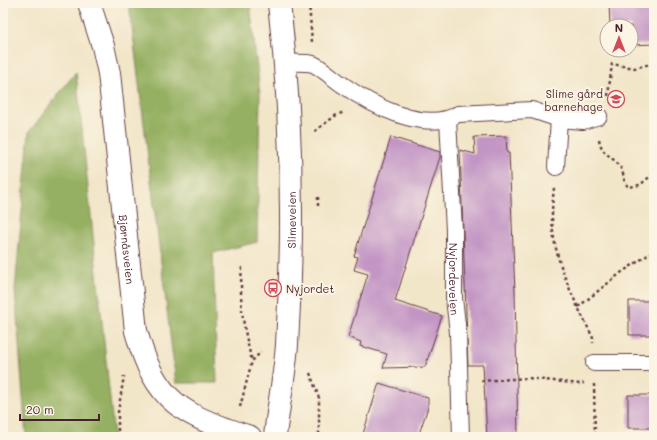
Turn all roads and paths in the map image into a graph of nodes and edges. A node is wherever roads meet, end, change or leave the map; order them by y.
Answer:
1 (90, 3) edge
2 (279, 3) edge
3 (285, 63) junction
4 (370, 102) junction
5 (599, 116) dead end
6 (559, 119) junction
7 (448, 120) junction
8 (315, 131) dead end
9 (556, 167) joint
10 (654, 251) edge
11 (242, 267) dead end
12 (578, 307) junction
13 (263, 347) dead end
14 (252, 361) junction
15 (594, 363) junction
16 (654, 363) edge
17 (308, 368) dead end
18 (124, 376) dead end
19 (594, 380) junction
20 (459, 383) junction
21 (240, 408) dead end
22 (118, 437) edge
23 (250, 437) edge
24 (275, 437) edge
25 (319, 437) edge
26 (461, 437) edge
27 (595, 437) edge

1 - 23 street, Bjørnåsveien
2 - 3 street, Slimeveien
3 - 4 lane
3 - 24 street, Slimeveien
4 - 7 lane
4 - 8 path
5 - 6 lane
6 - 7 lane
6 - 9 lane
7 - 20 lane, Nyjordeveien
9 - 12 path
10 - 12 path
11 - 14 path
12 - 15 path
13 - 14 path
14 - 21 path
15 - 16 lane
15 - 19 path
17 - 25 path
18 - 22 path
19 - 20 path
19 - 27 path
20 - 26 lane, Nyjordeveien

